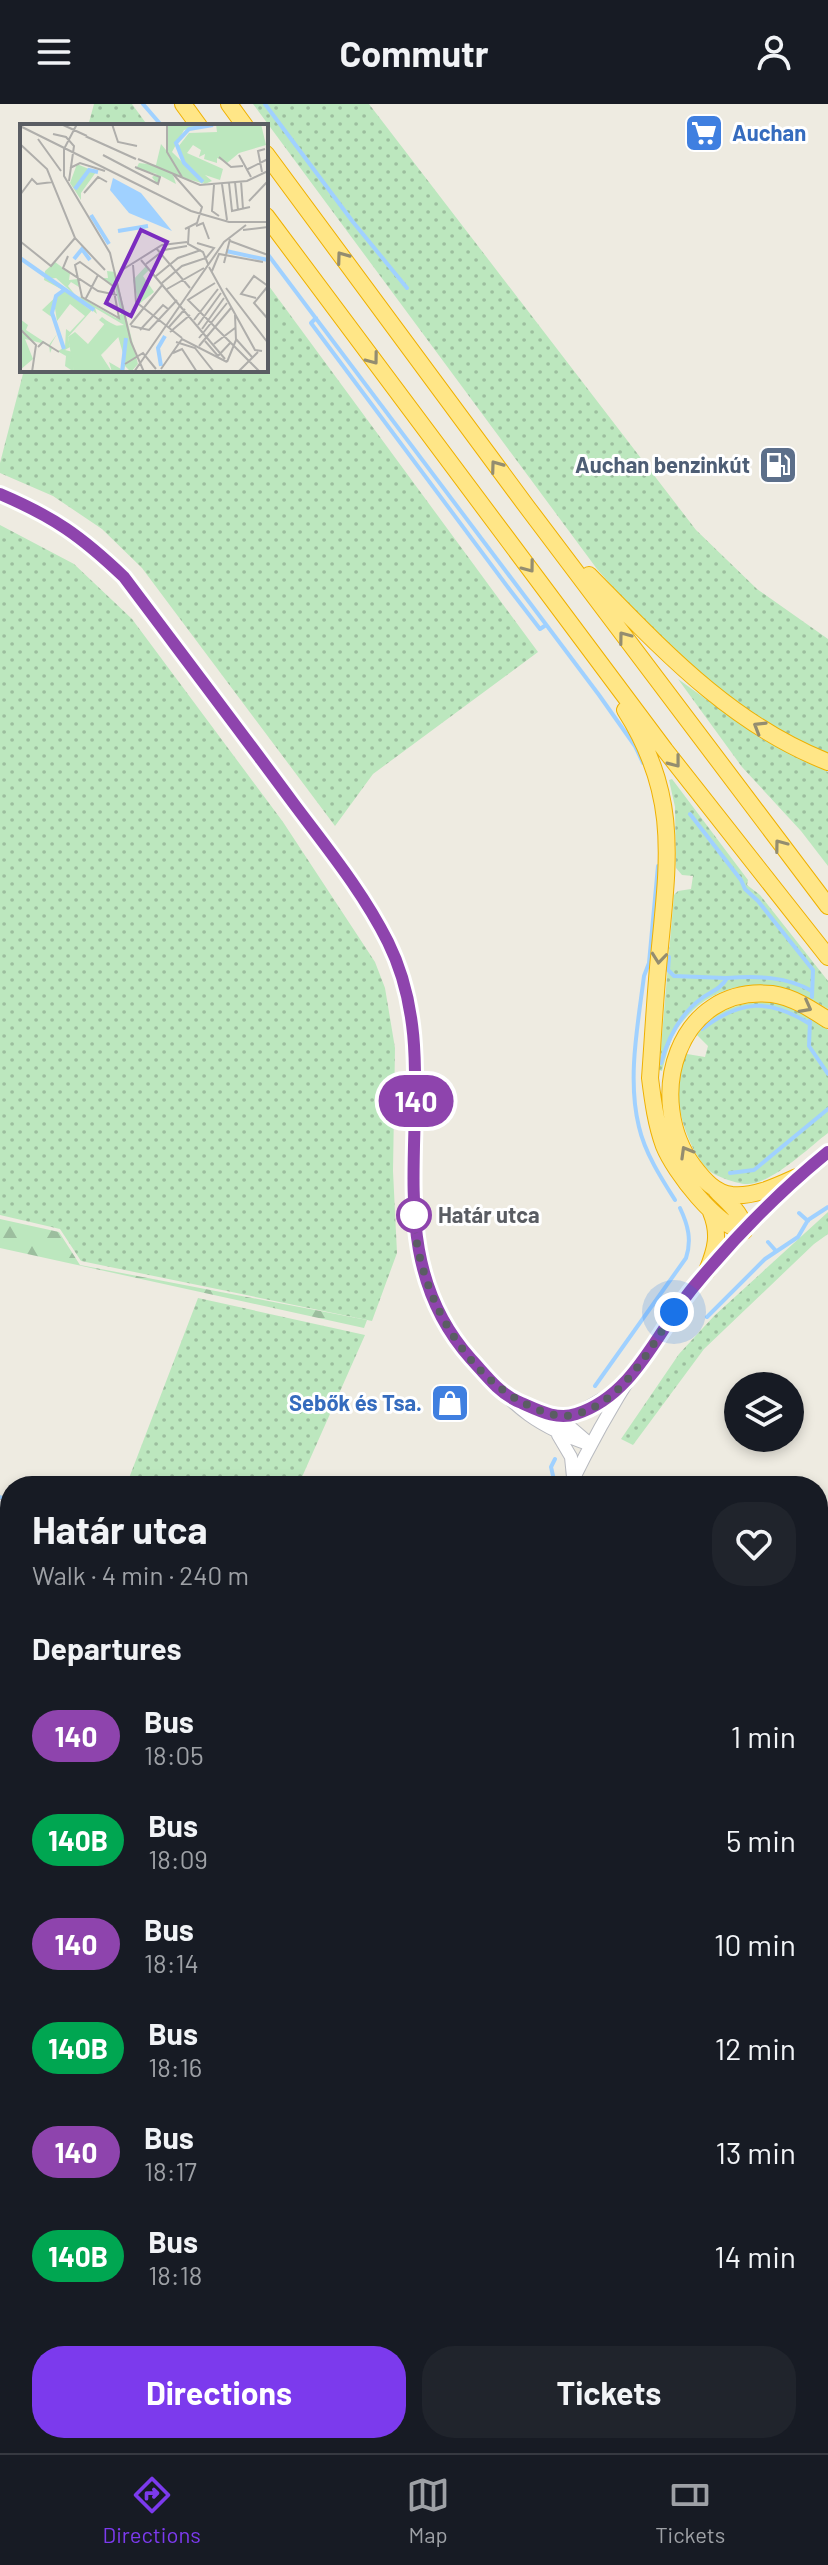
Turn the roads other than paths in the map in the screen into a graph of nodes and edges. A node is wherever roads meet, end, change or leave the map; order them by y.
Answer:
1 (183, 104) edge
2 (229, 104) edge
3 (198, 124) edge
4 (244, 124) edge
5 (268, 157) edge
6 (268, 219) edge
7 (0, 494) edge
8 (543, 528) junction
9 (561, 610) junction
10 (828, 762) edge
11 (828, 906) edge
12 (828, 957) edge
13 (828, 1020) edge
14 (828, 1152) edge
15 (797, 1177) junction
16 (716, 1190) junction
17 (708, 1207) junction
18 (744, 1231) junction
19 (707, 1271) junction
20 (626, 1383) junction
21 (511, 1398) junction
22 (552, 1415) junction
23 (556, 1433) junction
24 (591, 1445) junction
25 (571, 1476) edge
26 (575, 1476) edge

1 - 3 highway
2 - 4 highway
8 -> 5 highway
6 -> 9 highway
7 - 21 street
10 -> 8 highway
11 -> 8 highway
9 -> 12 highway
9 -> 17 highway
16 -> 13 highway
14 - 15 street
15 - 16 highway
15 - 18 street
16 - 18 highway
17 - 18 highway
17 - 19 highway
18 - 19 street
19 - 20 street
20 - 22 street
20 - 24 street
21 - 22 street
21 - 23 street
22 - 24 street
23 - 24 street
23 - 25 street
24 - 26 street

